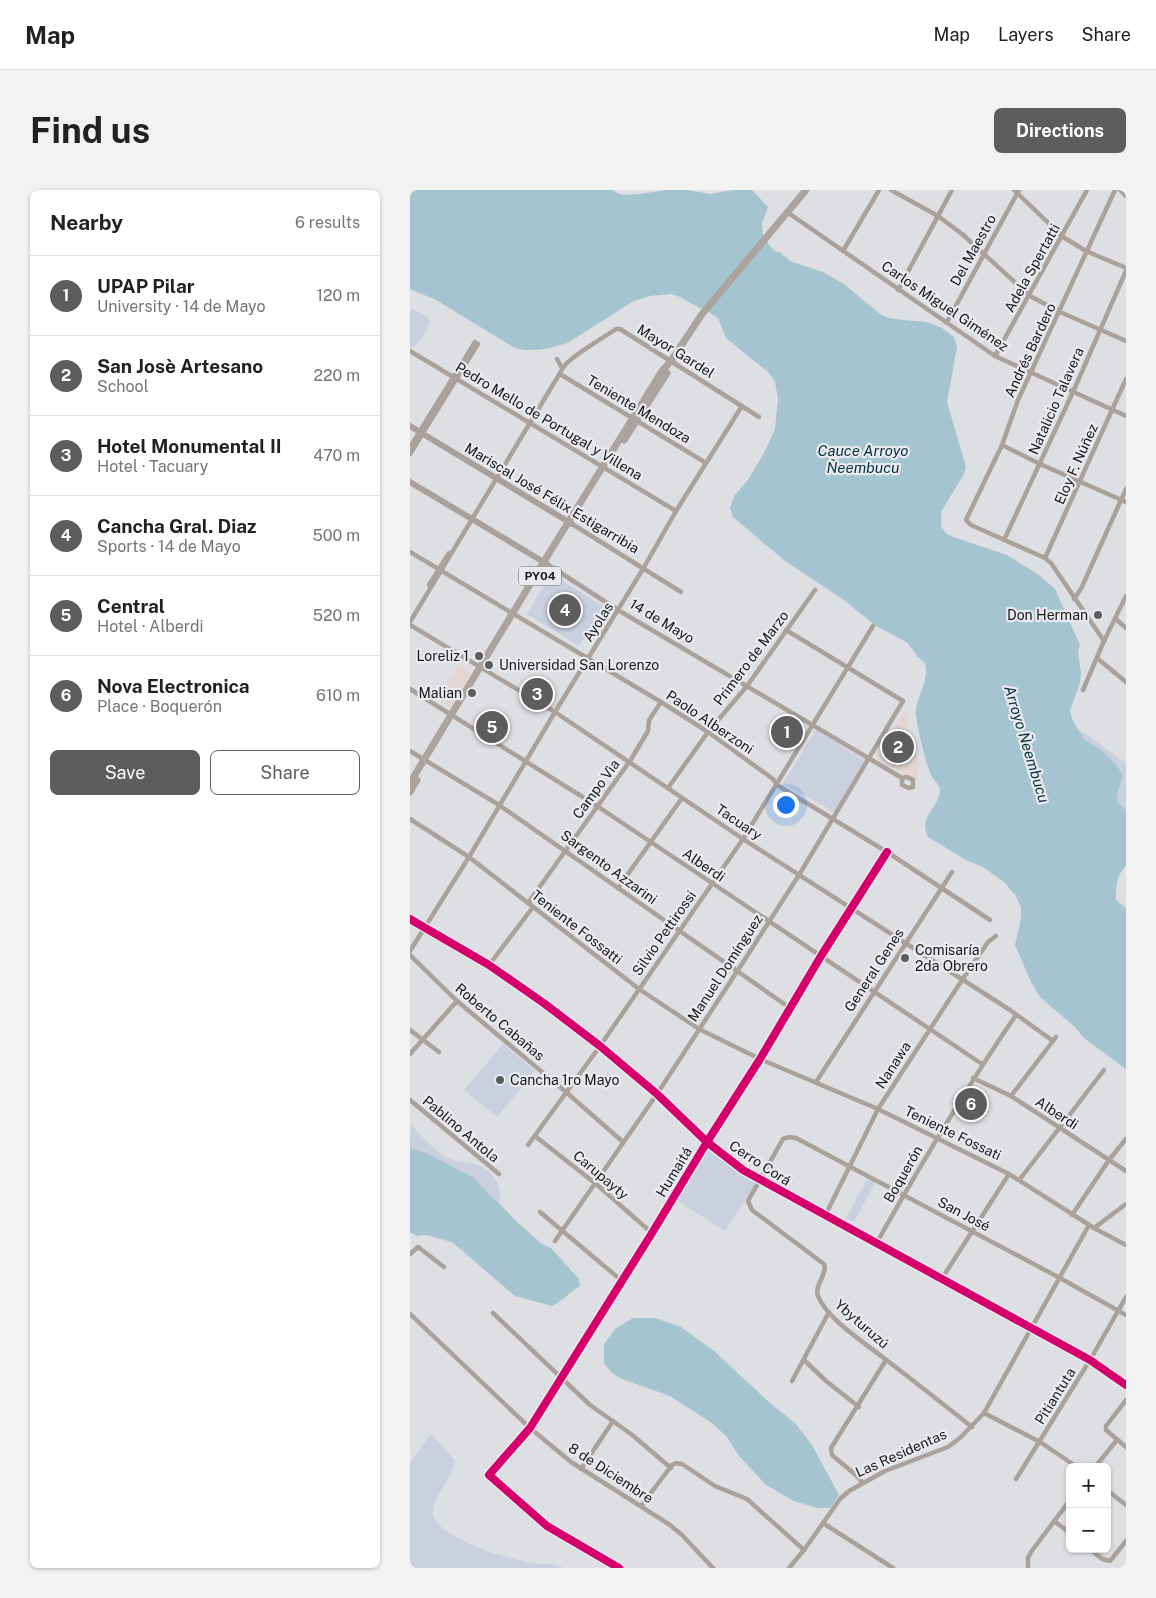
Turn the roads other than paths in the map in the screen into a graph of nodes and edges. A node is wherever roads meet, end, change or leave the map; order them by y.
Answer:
1 (806, 190) edge
2 (879, 190) edge
3 (892, 190) edge
4 (952, 190) edge
5 (1087, 190) edge
6 (1115, 190) edge
7 (1120, 190) edge
8 (1016, 191) edge
9 (1126, 196) edge
10 (787, 212) junction
11 (938, 216) junction
12 (1063, 237) junction
13 (843, 251) junction
14 (1086, 252) junction
15 (984, 253) junction
16 (1126, 270) edge
17 (898, 290) junction
18 (1030, 296) junction
19 (1060, 312) junction
20 (947, 322) junction
21 (1100, 329) junction
22 (1126, 342) edge
23 (476, 343) dead end
24 (410, 352) edge
25 (996, 356) junction
26 (557, 358) dead end
27 (671, 361) junction
28 (562, 368) junction
29 (1032, 373) junction
30 (560, 374) junction
31 (455, 378) junction
32 (1126, 379) edge
33 (1073, 392) junction
34 (742, 406) junction
35 (1113, 410) junction
36 (1126, 416) edge
37 (759, 417) dead end
38 (635, 419) junction
39 (529, 422) junction
40 (410, 426) edge
41 (421, 432) junction
42 (1002, 445) junction
43 (410, 447) edge
44 (410, 454) edge
45 (706, 463) junction
46 (1040, 464) junction
47 (604, 467) junction
48 (495, 478) junction
49 (410, 482) edge
50 (1080, 482) junction
51 (1126, 489) edge
52 (1124, 501) edge
53 (676, 511) junction
54 (471, 519) junction
55 (570, 523) junction
56 (1004, 540) junction
57 (410, 552) edge
58 (1045, 558) junction
59 (545, 564) junction
60 (643, 569) junction
61 (440, 570) junction
62 (815, 590) dead end
63 (681, 592) dead end
64 (1126, 596) edge
65 (1074, 599) junction
66 (618, 610) junction
67 (515, 614) junction
68 (410, 617) edge
69 (1116, 619) junction
70 (410, 623) edge
71 (873, 626) dead end
72 (1126, 628) edge
73 (786, 630) junction
74 (1104, 641) junction
75 (588, 658) junction
76 (1097, 658) junction
77 (483, 667) junction
78 (849, 667) junction
79 (1126, 682) edge
80 (747, 686) junction
81 (410, 689) edge
82 (1084, 690) dead end
83 (661, 702) junction
84 (554, 712) junction
85 (454, 715) junction
86 (813, 726) junction
87 (708, 732) junction
88 (410, 751) edge
89 (868, 759) junction
90 (426, 760) junction
91 (526, 760) junction
92 (630, 761) junction
93 (902, 778) dead end
94 (410, 783) edge
95 (777, 784) junction
96 (668, 788) junction
97 (410, 792) edge
98 (682, 798) junction
99 (499, 804) junction
100 (597, 806) junction
101 (833, 818) junction
102 (410, 819) edge
103 (744, 839) junction
104 (650, 842) junction
105 (566, 850) junction
106 (887, 852) junction
107 (469, 857) junction
108 (952, 872) dead end
109 (799, 875) junction
110 (712, 884) junction
111 (618, 888) junction
112 (942, 888) junction
113 (528, 903) junction
114 (533, 907) junction
115 (851, 907) junction
116 (410, 919) edge
117 (990, 920) dead end
118 (769, 921) junction
119 (425, 928) junction
120 (679, 931) junction
121 (996, 936) dead end
122 (906, 942) junction
123 (410, 951) edge
124 (410, 955) edge
125 (820, 956) junction
126 (489, 965) junction
127 (738, 970) junction
128 (962, 980) junction
129 (638, 989) junction
130 (874, 992) junction
131 (457, 1001) junction
132 (790, 1008) junction
133 (1016, 1016) junction
134 (699, 1029) junction
135 (930, 1029) junction
136 (410, 1030) edge
137 (422, 1039) junction
138 (600, 1046) junction
139 (439, 1052) dead end
140 (410, 1054) edge
141 (760, 1059) junction
142 (982, 1064) junction
143 (1104, 1070) dead end
144 (973, 1078) junction
145 (816, 1082) junction
146 (566, 1092) junction
147 (657, 1094) junction
148 (1011, 1096) junction
149 (410, 1100) edge
150 (878, 1109) junction
151 (1060, 1128) junction
152 (535, 1136) junction
153 (937, 1138) junction
154 (1126, 1139) edge
155 (623, 1142) junction
156 (707, 1142) junction
157 (528, 1145) dead end
158 (1109, 1160) junction
159 (850, 1167) junction
160 (1126, 1171) edge
161 (498, 1174) dead end
162 (1009, 1174) junction
163 (1020, 1179) junction
164 (760, 1181) junction
165 (596, 1184) junction
166 (904, 1194) junction
167 (1126, 1204) edge
168 (540, 1212) dead end
169 (1072, 1214) junction
170 (825, 1216) junction
171 (1092, 1227) junction
172 (563, 1231) junction
173 (972, 1231) junction
174 (652, 1233) junction
175 (555, 1241) dead end
176 (876, 1244) junction
177 (1126, 1245) edge
178 (410, 1254) edge
179 (444, 1267) dead end
180 (1060, 1278) junction
181 (941, 1280) junction
182 (622, 1281) junction
183 (1126, 1297) edge
184 (1119, 1311) junction
185 (829, 1312) junction
186 (410, 1314) edge
187 (493, 1314) dead end
188 (1126, 1315) edge
189 (1031, 1328) junction
190 (804, 1360) junction
191 (886, 1360) junction
192 (1090, 1360) junction
193 (561, 1379) junction
194 (792, 1381) dead end
195 (1126, 1385) edge
196 (1126, 1400) edge
197 (859, 1406) junction
198 (984, 1413) junction
199 (613, 1421) junction
200 (972, 1427) junction
201 (530, 1428) junction
202 (1117, 1440) junction
203 (1040, 1442) junction
204 (1126, 1447) edge
205 (1071, 1463) edge
206 (1099, 1463) edge
207 (670, 1468) junction
208 (581, 1469) junction
209 (1016, 1479) dead end
210 (862, 1482) junction
211 (1111, 1493) edge
212 (1066, 1505) edge
213 (1126, 1505) edge
214 (642, 1506) junction
215 (1054, 1521) junction
216 (823, 1523) junction
217 (1066, 1530) edge
218 (1126, 1541) edge
219 (804, 1550) junction
220 (1095, 1553) edge
221 (886, 1566) edge
222 (709, 1567) edge
223 (619, 1568) edge
224 (789, 1568) edge
225 (893, 1568) edge
226 (1028, 1568) edge

1 - 10 main road, PY04
2 - 13 street
3 - 11 street
4 - 11 street
5 - 12 street, Adela Spertatti
6 - 14 street, Andrés Bardero
7 - 9 street
8 - 12 street
8 - 15 street, Del Maestro
10 - 13 street, Carlos Miguel Giménez
10 - 27 main road, PY04
11 - 15 street
11 - 17 street
12 - 14 street
12 - 18 street, Adela Spertatti
13 - 17 street, Carlos Miguel Giménez
14 - 16 street
14 - 19 street, Andrés Bardero
15 - 18 street
15 - 20 street, Del Maestro
16 - 21 street, Natalicio Talavera
17 - 20 street, Carlos Miguel Giménez
18 - 19 street
18 - 25 street, Adela Spertatti
19 - 21 street
19 - 29 street, Andrés Bardero
20 - 25 street, Carlos Miguel Giménez
21 - 22 street
21 - 33 street, Natalicio Talavera
23 - 31 street
24 - 31 street, Pedro Mello de Portugal y Villena
25 - 29 street, Carlos Miguel Giménez
26 - 28 street
27 - 28 street, Mayor Gardel
27 - 34 street, Mayor Gardel
27 - 38 main road, PY04
28 - 30 street
29 - 33 street, Carlos Miguel Giménez
29 - 42 street, Andrés Bardero
30 - 38 street, Teniente Mendoza
30 - 39 street
31 - 39 street, Pedro Mello de Portugal y Villena
31 - 41 street
32 - 35 street, Eloy F. Núñez
33 - 35 street, Carlos Miguel Giménez
33 - 46 street, Natalicio Talavera
34 - 37 street, Mayor Gardel
34 - 45 street, Ayolas
35 - 36 street, Carlos Miguel Giménez
35 - 50 street, Eloy F. Núñez
38 - 45 street, Teniente Mendoza
38 - 47 main road, PY04
39 - 47 street, Pedro Mello de Portugal y Villena
39 - 48 street
40 - 41 street, Mariscal José Félix Estigarribia
41 - 43 street
41 - 44 street
41 - 48 street, Mariscal José Félix Estigarribia
42 - 46 street
42 - 56 street, Andrés Bardero
45 - 53 street, Ayolas
46 - 50 street
46 - 56 street, Natalicio Talavera
47 - 53 street, Pedro Mello de Portugal y Villena
47 - 55 main road, PY04
48 - 54 street
48 - 55 street, Mariscal José Félix Estigarribia
49 - 54 street, 14 de Mayo
50 - 52 street
50 - 58 street, Eloy F. Núñez
51 - 52 street
52 - 65 street
53 - 60 street, Ayolas
54 - 59 street, 14 de Mayo
54 - 61 street
55 - 59 main road, PY04
55 - 60 street, Mariscal José Félix Estigarribia
56 - 58 street
57 - 61 street, Paolo Alberzoni
58 - 65 street
59 - 66 street, 14 de Mayo
59 - 67 main road, PY04
60 - 63 street, Mariscal José Félix Estigarribia
60 - 66 street, Ayolas
61 - 67 street, Paolo Alberzoni
61 - 68 street
61 - 70 street
62 - 73 street, Primero de Marzo
64 - 69 street
65 - 74 street
66 - 75 street, Ayolas
66 - 80 street, 14 de Mayo
67 - 75 street, Paolo Alberzoni
67 - 77 main road, PY04
69 - 72 street
69 - 74 street
70 - 77 street, Tacuary
71 - 78 street, Silvio Pettirossi
73 - 78 street
73 - 80 street, Primero de Marzo
74 - 76 street
75 - 83 street, Paolo Alberzoni
75 - 84 street, Ayolas
76 - 79 street
76 - 82 street
77 - 84 street, Tacuary
77 - 85 main road, PY04
78 - 86 street, Silvio Pettirossi
78 - 89 street, Manuel Domínguez
80 - 86 street, 14 de Mayo
80 - 87 street, Primero de Marzo
81 - 85 street, Alberdi
83 - 87 street, Paolo Alberzoni
83 - 92 street, Campo Vìa
84 - 91 street, Ayolas
84 - 92 street, Tacuary
85 - 90 main road, PY04
85 - 91 street, Alberdi
86 - 89 street, 14 de Mayo
86 - 95 street, Silvio Pettirossi
87 - 95 street, Paolo Alberzoni
87 - 96 street, Primero de Marzo
88 - 90 street, Sargento Azzarini
89 - 93 street, 14 de Mayo
89 - 101 street, Manuel Domínguez
90 - 94 main road, PY04
90 - 97 main road, PY04
90 - 99 street, Sargento Azzarini
91 - 99 street, Ayolas
91 - 100 street, Alberdi
92 - 96 street, Tacuary
92 - 100 street, Campo Vìa
95 - 101 street, Paolo Alberzoni
95 - 103 street, Silvio Pettirossi
96 - 98 street, Tacuary
98 - 103 street, Tacuary
98 - 104 street
99 - 105 street, Sargento Azzarini
99 - 107 street, Ayolas
100 - 104 street, Alberdi
100 - 105 street, Campo Vìa
101 - 106 street, Paolo Alberzoni
101 - 109 street, Manuel Domínguez
102 - 107 street, Teniente Fossatti
103 - 109 street, Tacuary
103 - 110 street, Silvio Pettirossi
104 - 110 street, Alberdi
104 - 111 street
105 - 111 street, Sargento Azzarini
105 - 113 street, Campo Vìa
106 - 112 street, Paolo Alberzoni
106 - 115 street, Humaitá
107 - 113 street, Teniente Fossatti
107 - 119 street, Ayolas
108 - 112 street, General Genes
109 - 115 street, Tacuary
109 - 118 street, Manuel Domínguez
110 - 118 street, Alberdi
110 - 120 street, Silvio Pettirossi
111 - 120 street, Sargento Azzarini
112 - 117 street, Paolo Alberzoni
112 - 122 street, General Genes
113 - 114 street, Teniente Fossatti
114 - 126 street
114 - 129 street, Teniente Fossatti
115 - 122 street, Tacuary
115 - 125 street, Humaitá
116 - 119 street, Cerro Corá
118 - 125 street, Alberdi
118 - 127 street, Manuel Domínguez
119 - 123 street, Ayolas
119 - 126 street, Cerro Corá
120 - 127 street, Sargento Azzarini
120 - 129 street, Silvio Pettirossi
121 - 128 street, Nanawa
122 - 128 street, Tacuary
122 - 130 street, General Genes
124 - 131 street, Roberto Cabañas
125 - 130 street, Alberdi
125 - 132 street, Humaitá
126 - 138 street, Cerro Corá
127 - 132 street, Sargento Azzarini
127 - 134 street, Manuel Domínguez
128 - 133 street, Tacuary
128 - 135 street, Nanawa
129 - 134 street, Teniente Fossatti
129 - 138 street, Silvio Pettirossi
130 - 135 street, Alberdi
130 - 145 street, General Genes
131 - 137 street
131 - 146 street, Roberto Cabañas
132 - 141 street, Humaitá
133 - 142 street, Boquerón
133 - 148 street, Tacuary
134 - 141 street, Teniente Fossatti
134 - 147 street, Manuel Domínguez
135 - 142 street, Alberdi
135 - 150 street, Nanawa
136 - 137 street
137 - 139 street
137 - 140 street
138 - 146 street, Silvio Pettirossi
138 - 147 street, Cerro Corá
141 - 145 street, Teniente Fossati
141 - 156 street, Humaitá
142 - 144 street, Boquerón
143 - 151 street
144 - 148 street, Alberdi
144 - 153 street, Boquerón
145 - 150 street, Teniente Fossati
146 - 152 street, Silvio Pettirossi
146 - 155 street, Roberto Cabañas
147 - 155 street, Manuel Domínguez
147 - 156 street, Cerro Corá
148 - 151 street, Alberdi
149 - 161 street, Pablino Antola
150 - 153 street, Teniente Fossati
150 - 159 street, Nanawa
151 - 158 street, Alberdi
151 - 163 street
152 - 157 street, Silvio Pettirossi
152 - 165 street, Carupayty
153 - 162 street, Teniente Fossati
153 - 166 street, Boquerón
154 - 158 street
155 - 165 street, Manuel Domínguez
156 - 164 street, Cerro Corá
156 - 174 street, Humaitá
158 - 160 street, Alberdi
158 - 169 street
159 - 164 street, San José
159 - 166 street, San José
159 - 170 street, Nanawa
162 - 163 street, Teniente Fossati
162 - 173 street
163 - 169 street, Teniente Fossati
164 - 170 street, Cerro Corá
164 - 185 street, Ybyturuzú
165 - 172 street, Manuel Domínguez
165 - 174 street, Carupayty
166 - 173 street, San José
166 - 176 street, Boquerón
167 - 171 street
168 - 172 street
169 - 171 street, Teniente Fossati
170 - 176 street, Cerro Corá
171 - 177 street, Teniente Fossati
171 - 180 street, Las Residentas
172 - 175 street, Manuel Domínguez
172 - 182 street
173 - 180 street, San José
173 - 181 street
174 - 182 street, Humaitá
176 - 181 street, Cerro Corá
178 - 179 street
180 - 184 street, San José
180 - 189 street, Las Residentas
181 - 189 street, Cerro Corá
182 - 193 street, Humaitá
183 - 184 street, Pitiantuta
184 - 188 street, San José
184 - 192 street, Pitiantuta
185 - 190 street
185 - 191 street, Ybyturuzú
186 - 201 street, 8 de Diciembre
187 - 193 street
189 - 192 street, Cerro Corá
189 - 198 street, Las Residentas
190 - 194 street
190 - 197 street
191 - 197 street
191 - 200 street, Ybyturuzú
192 - 195 street, Cerro Corá
192 - 203 street, Pitiantuta
193 - 199 street
193 - 201 street, Humaitá
196 - 202 street
197 - 210 street
198 - 200 street, Las Residentas
198 - 203 street
199 - 207 street
199 - 208 street
200 - 210 street, Las Residentas
201 - 208 street, 8 de Diciembre
201 - 223 street, Humaitá
202 - 204 street
202 - 206 street
203 - 205 street
203 - 209 street, Pitiantuta
207 - 214 street
207 - 219 street
208 - 214 street, 8 de Diciembre
210 - 216 street, Las Residentas
211 - 213 street
212 - 215 street
214 - 222 street, 8 de Diciembre
215 - 217 street
215 - 226 street
216 - 219 street, Las Residentas
216 - 221 street
218 - 220 street
219 - 224 street, Las Residentas
221 - 225 street

